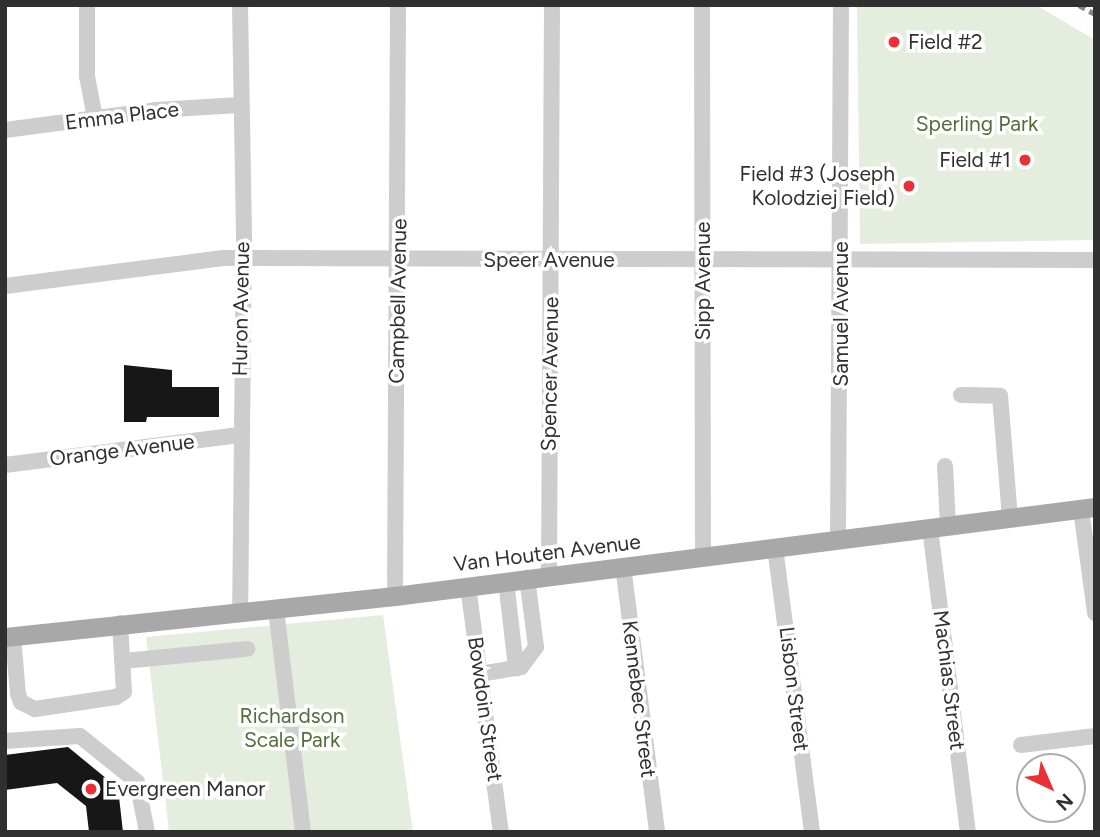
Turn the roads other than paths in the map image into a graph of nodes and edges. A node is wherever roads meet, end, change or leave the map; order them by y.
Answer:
1 (87, 5) edge
2 (240, 5) edge
3 (398, 5) edge
4 (552, 5) edge
5 (702, 5) edge
6 (841, 5) edge
7 (240, 105) junction
8 (95, 118) junction
9 (5, 130) edge
10 (242, 258) junction
11 (398, 258) junction
12 (842, 259) junction
13 (552, 260) junction
14 (702, 260) junction
15 (1095, 260) edge
16 (5, 286) edge
17 (961, 395) dead end
18 (239, 435) junction
19 (5, 465) edge
20 (944, 466) dead end
21 (1088, 508) edge
22 (1010, 518) junction
23 (939, 527) junction
24 (838, 539) junction
25 (775, 547) junction
26 (703, 556) junction
27 (623, 566) junction
28 (550, 575) junction
29 (527, 578) junction
30 (506, 581) junction
31 (468, 586) junction
32 (395, 596) junction
33 (276, 609) junction
34 (240, 612) junction
35 (1095, 613) edge
36 (120, 623) junction
37 (9, 636) edge
38 (247, 649) dead end
39 (124, 661) junction
40 (516, 668) junction
41 (480, 674) junction
42 (1095, 736) edge
43 (5, 741) edge
44 (1021, 745) dead end
45 (147, 832) edge
46 (303, 832) edge
47 (501, 832) edge
48 (657, 832) edge
49 (812, 832) edge
50 (968, 832) edge

1 - 8 street
2 - 7 street, Huron Avenue
3 - 11 street, Campbell Avenue
4 - 13 street, Spencer Avenue
5 - 14 street, Sipp Avenue
6 - 12 street, Samuel Avenue
7 - 8 street, Emma Place
7 - 10 street, Huron Avenue
8 - 9 street, Emma Place
10 - 11 street, Speer Avenue
10 - 16 street, Speer Avenue
10 - 18 street, Huron Avenue
11 - 13 street, Speer Avenue
11 - 32 street, Campbell Avenue
12 - 14 street, Speer Avenue
12 - 15 street, Speer Avenue
12 - 24 street, Samuel Avenue
13 - 14 street, Speer Avenue
13 - 28 street, Spencer Avenue
14 - 26 street, Sipp Avenue
17 - 22 street
18 - 19 street, Orange Avenue
18 - 34 street, Huron Avenue
20 - 23 street, Machias Street
21 - 22 main road, Van Houten Avenue
21 - 35 street
22 - 23 main road, Van Houten Avenue
23 - 24 main road, Van Houten Avenue
23 - 50 street, Machias Street
24 - 25 main road, Van Houten Avenue
25 - 26 main road, Van Houten Avenue
25 - 49 street, Lisbon Street
26 - 27 main road, Van Houten Avenue
27 - 28 main road, Van Houten Avenue
27 - 48 street, Kennebec Street
28 - 29 main road, Van Houten Avenue
29 - 30 main road, Van Houten Avenue
29 - 40 street
30 - 31 main road, Van Houten Avenue
30 - 40 street
31 - 32 main road, Van Houten Avenue
31 - 41 street, Bowdoin Street
32 - 33 main road, Van Houten Avenue
33 - 34 main road, Van Houten Avenue
33 - 46 street
34 - 36 main road, Van Houten Avenue
36 - 37 main road, Van Houten Avenue
36 - 39 street
37 - 39 street
38 - 39 street
40 - 41 street
41 - 47 street, Bowdoin Street
42 - 44 street
43 - 45 street

